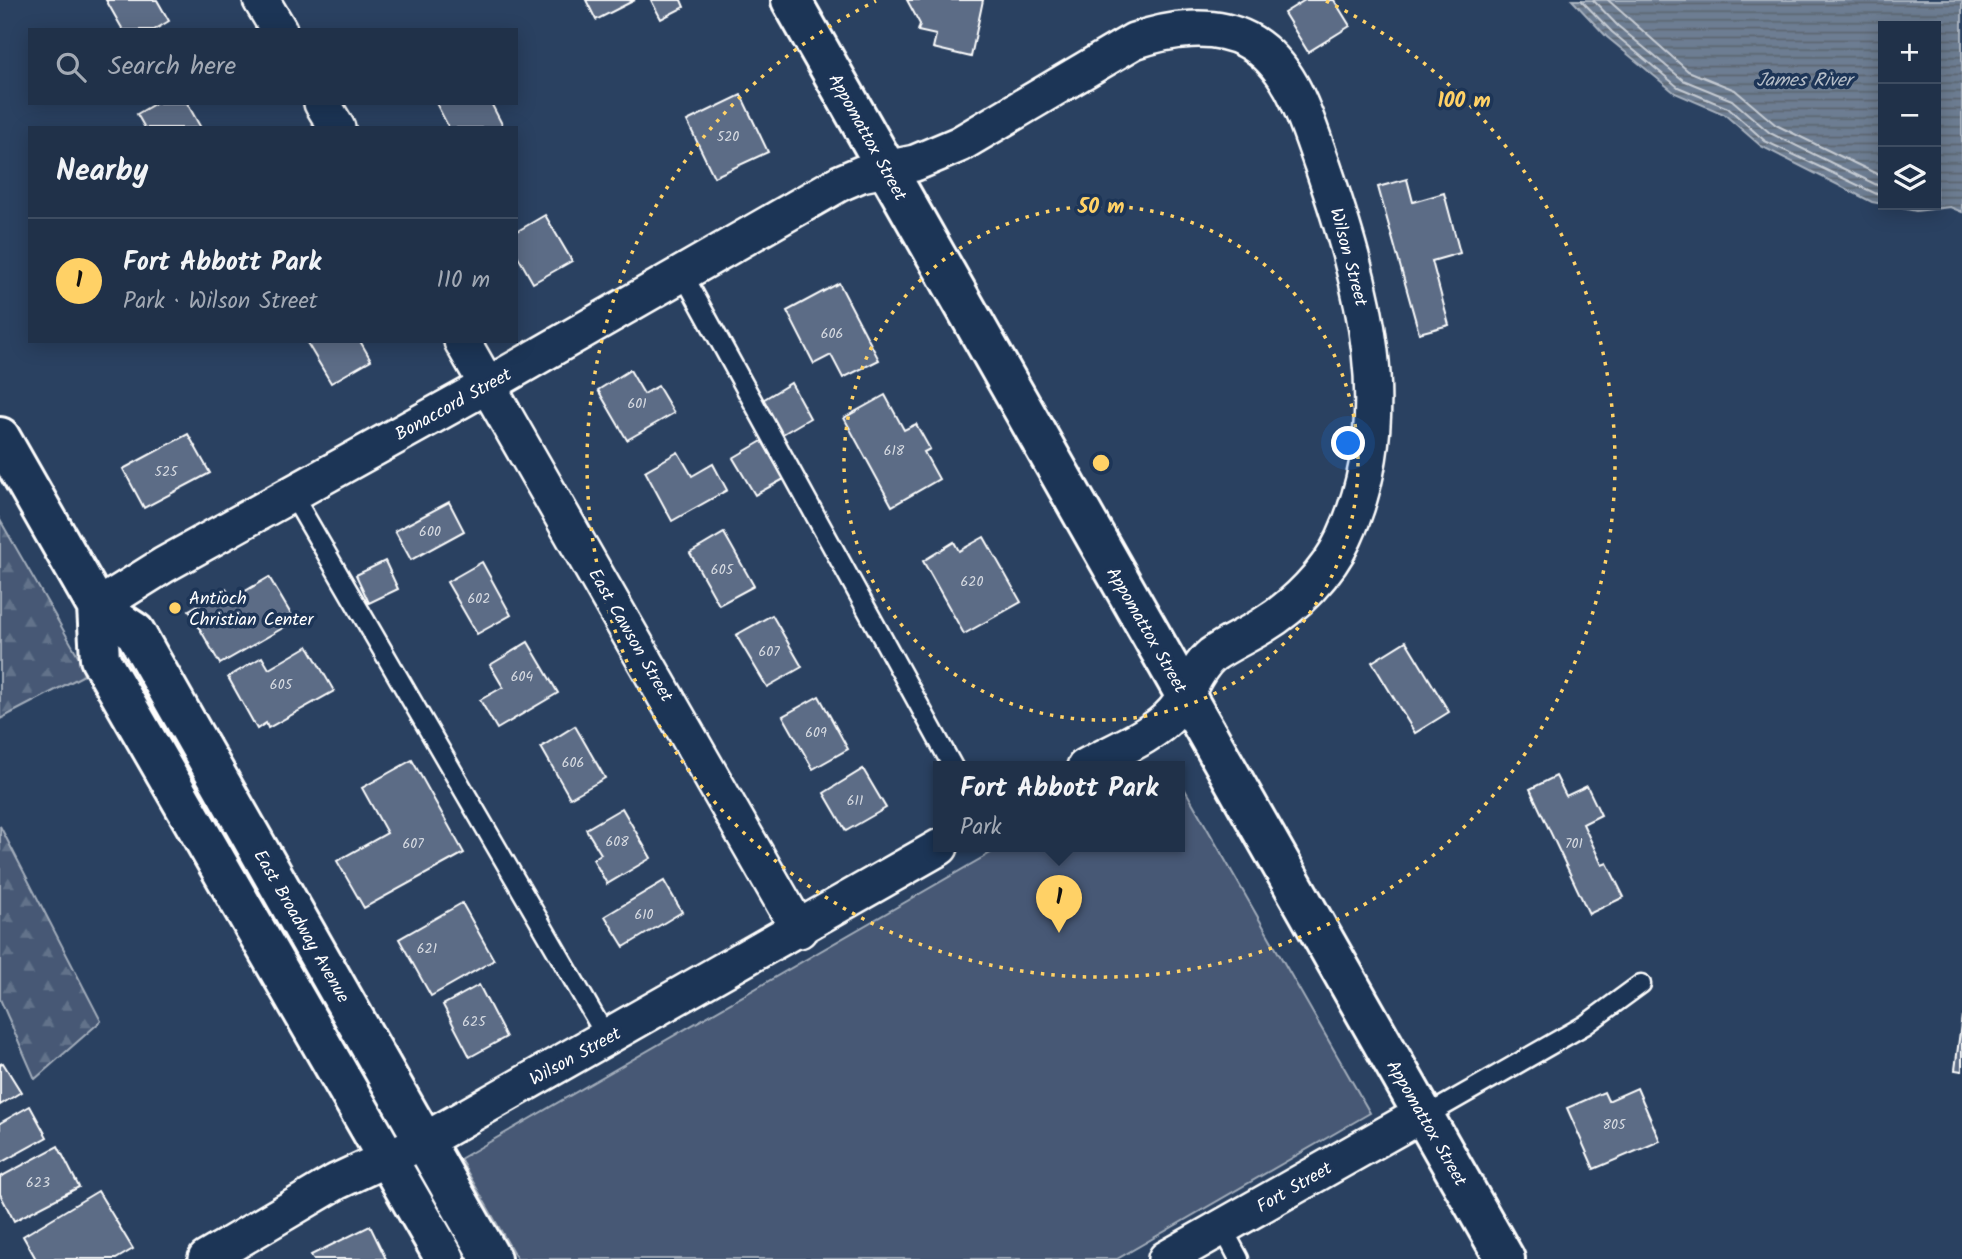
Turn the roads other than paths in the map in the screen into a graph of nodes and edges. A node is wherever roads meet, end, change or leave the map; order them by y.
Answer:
1 (261, 0) edge
2 (790, 0) edge
3 (278, 28) edge
4 (323, 105) edge
5 (336, 126) edge
6 (887, 170) junction
7 (683, 274) junction
8 (464, 343) edge
9 (488, 385) junction
10 (0, 438) edge
11 (292, 494) junction
12 (97, 607) junction
13 (1185, 697) junction
14 (950, 761) edge
15 (1095, 761) edge
16 (933, 851) edge
17 (799, 930) junction
18 (1641, 984) dead end
19 (607, 1038) junction
20 (1423, 1116) junction
21 (424, 1141) junction
22 (387, 1158) junction
23 (1222, 1227) junction
24 (206, 1259) edge
25 (445, 1259) edge
26 (491, 1259) edge
27 (1166, 1259) edge
28 (1239, 1259) edge
29 (1505, 1259) edge

1 - 3 street
2 - 6 street, Appomattox Street
4 - 5 street
6 - 7 street, Bonaccord Street
6 - 13 street, Appomattox Street
6 - 13 street, Wilson Street
7 - 9 street, Bonaccord Street
7 - 14 lane
8 - 9 street, East Cawson Street
9 - 11 street, Bonaccord Street
9 - 17 street, East Cawson Street
10 - 12 street, East Broadway Avenue
11 - 12 street, Bonaccord Street
11 - 19 lane
12 - 21 street, East Broadway Avenue
12 - 22 street, East Broadway Avenue
13 - 15 street, Wilson Street
13 - 20 street, Appomattox Street
16 - 17 street, Wilson Street
17 - 19 street, Wilson Street
18 - 20 lane
19 - 21 street, Wilson Street
20 - 23 street, Fort Street
20 - 29 street, Appomattox Street
21 - 22 street, Wilson Street
21 - 26 street, East Broadway Avenue
22 - 24 street, Wilson Street
22 - 25 street, East Broadway Avenue
23 - 27 street, Fort Street
23 - 28 lane

